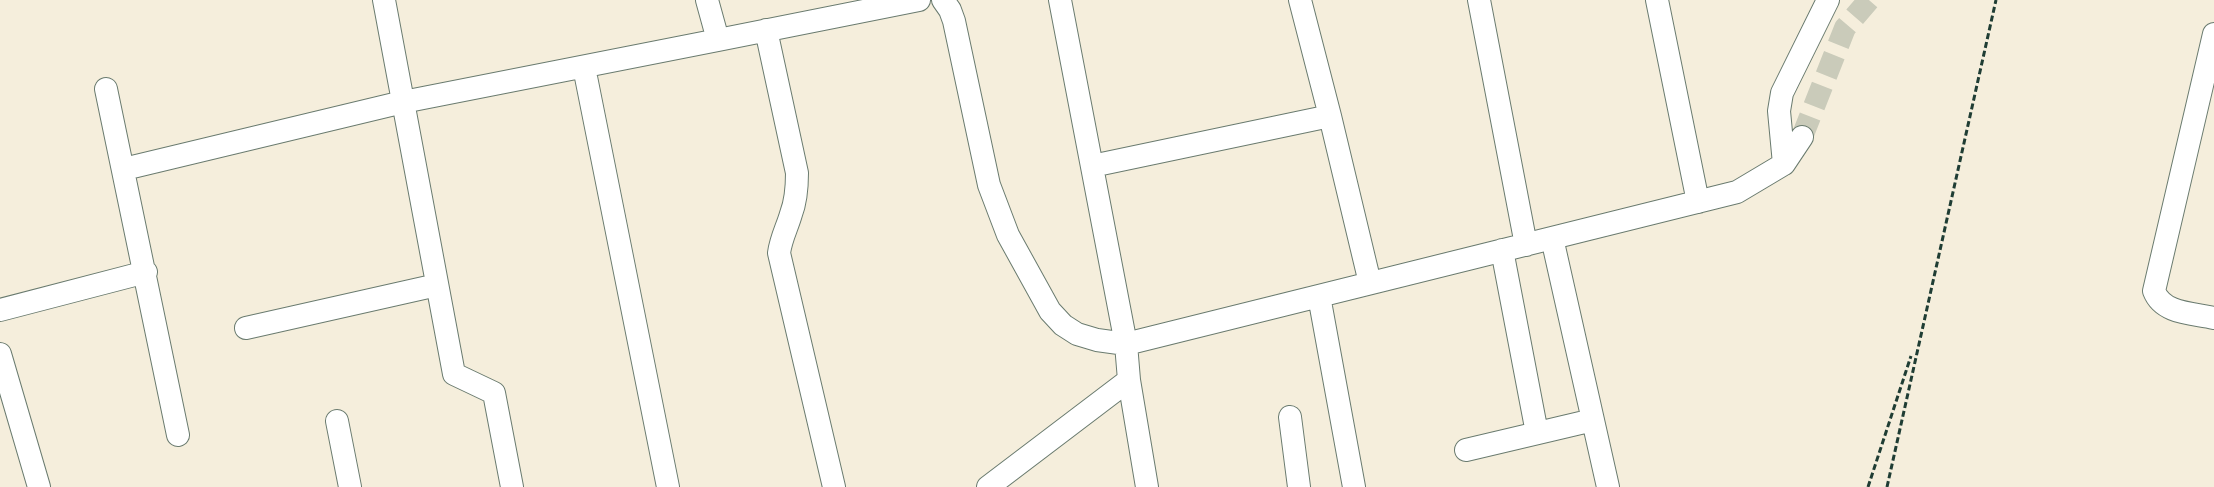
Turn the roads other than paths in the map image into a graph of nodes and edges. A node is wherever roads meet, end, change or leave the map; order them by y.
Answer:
1 (384, 0) edge
2 (707, 0) edge
3 (919, 0) edge
4 (943, 0) edge
5 (1060, 0) edge
6 (1300, 0) edge
7 (1479, 0) edge
8 (1657, 0) edge
9 (1828, 0) edge
10 (766, 30) junction
11 (2214, 34) edge
12 (718, 40) junction
13 (584, 67) junction
14 (2210, 68) edge
15 (106, 89) dead end
16 (403, 102) junction
17 (1330, 116) junction
18 (1802, 137) tunnel mouth
19 (1784, 164) junction
20 (1092, 166) junction
21 (124, 169) junction
22 (1698, 202) junction
23 (1552, 238) junction
24 (1526, 245) junction
25 (1502, 250) junction
26 (146, 272) junction
27 (1370, 283) junction
28 (437, 285) junction
29 (1319, 296) junction
30 (0, 310) edge
31 (2214, 318) edge
32 (246, 328) dead end
33 (1126, 344) junction
34 (0, 354) edge
35 (1129, 380) junction
36 (1290, 417) dead end
37 (1593, 420) junction
38 (337, 421) dead end
39 (1537, 433) junction
40 (178, 435) dead end
41 (1466, 450) dead end
42 (39, 487) edge
43 (350, 487) edge
44 (512, 487) edge
45 (668, 487) edge
46 (834, 487) edge
47 (988, 487) edge
48 (1148, 487) edge
49 (1299, 487) edge
50 (1354, 487) edge
51 (1608, 487) edge

1 - 16 street
2 - 12 street
3 - 10 street
4 - 33 street
5 - 20 street
6 - 17 street
7 - 24 street
8 - 22 street
9 - 19 street
10 - 12 street
10 - 46 street
11 - 14 street
12 - 13 street
13 - 16 street
13 - 45 street
14 - 31 street
15 - 21 street
16 - 21 street
16 - 28 street
17 - 20 street
17 - 27 street
18 - 19 street
19 - 22 street
20 - 33 street
21 - 26 street
22 - 23 street
23 - 24 street
23 - 37 street
24 - 25 street
25 - 27 street
25 - 39 street
26 - 30 street
26 - 40 street
27 - 29 street
28 - 32 street
28 - 44 street
29 - 33 street
29 - 50 street
33 - 35 street
34 - 42 street
35 - 47 street
35 - 48 street
36 - 49 street
37 - 39 street
37 - 51 street
38 - 43 street
39 - 41 street

